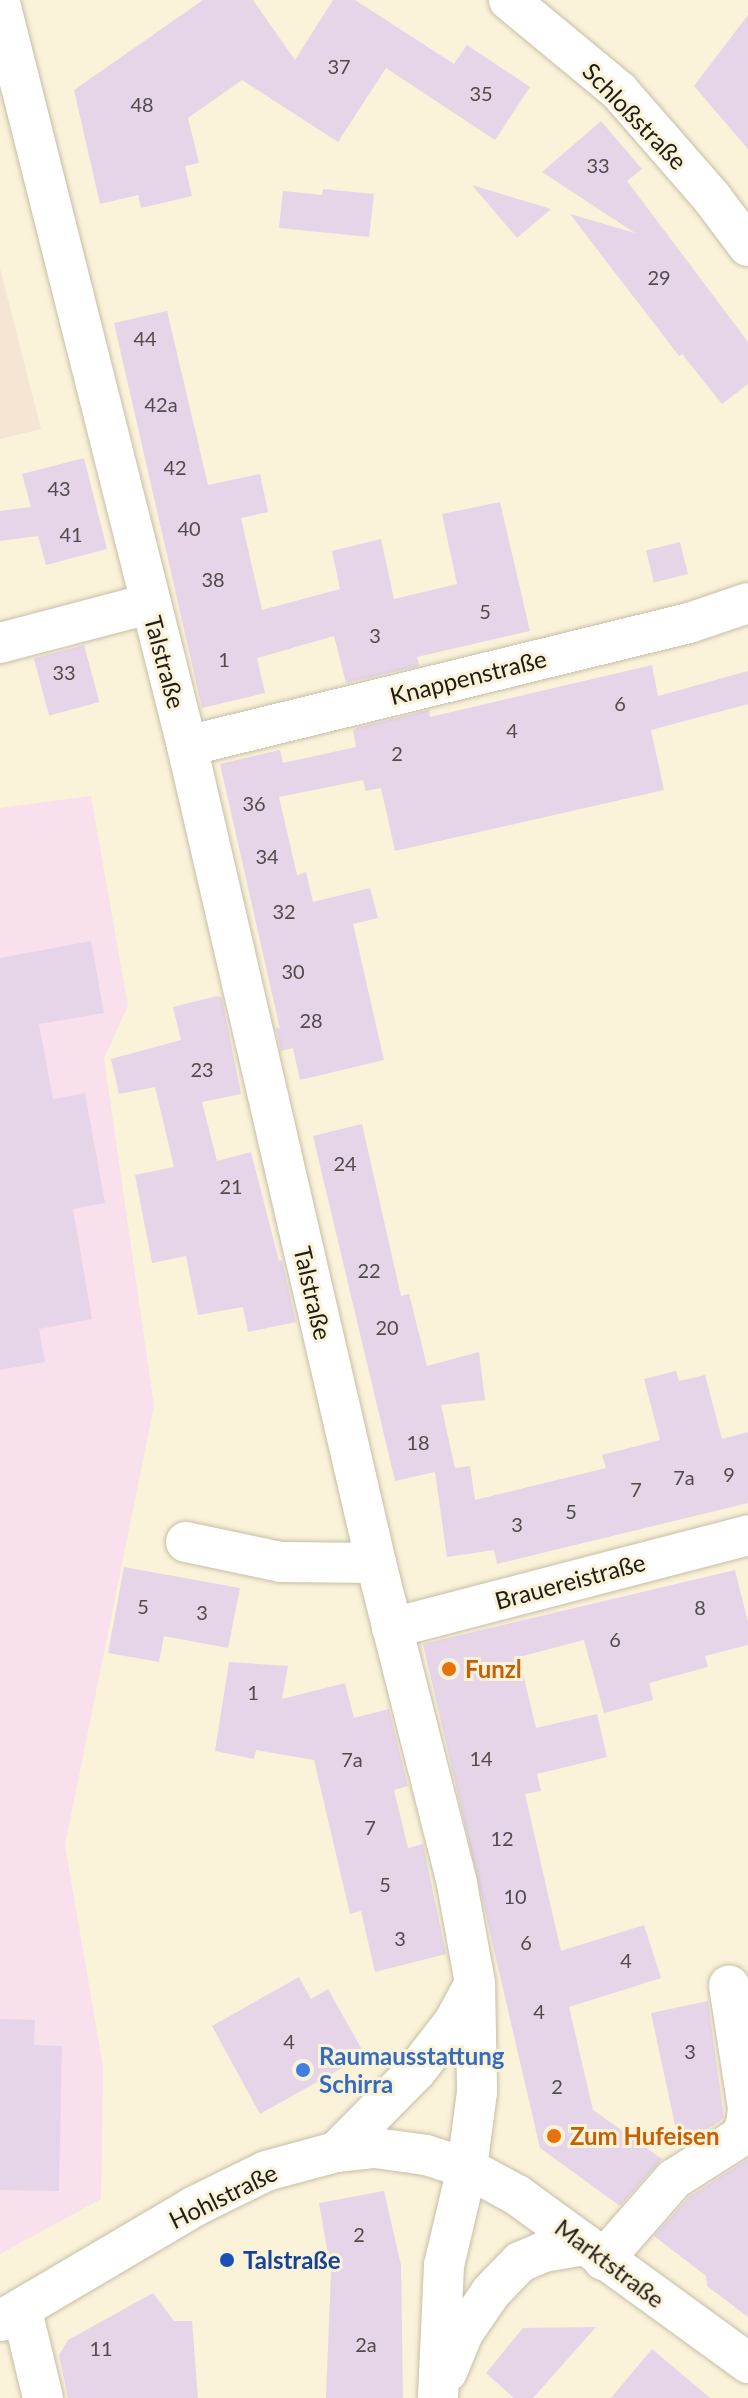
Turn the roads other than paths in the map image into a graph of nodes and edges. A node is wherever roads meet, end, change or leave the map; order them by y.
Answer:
1 (509, 0) edge
2 (0, 3) edge
3 (748, 246) edge
4 (748, 603) edge
5 (149, 604) junction
6 (0, 643) edge
7 (187, 746) junction
8 (748, 1535) edge
9 (186, 1542) dead end
10 (376, 1563) junction
11 (392, 1628) junction
12 (475, 1983) junction
13 (729, 1985) dead end
14 (336, 2152) junction
15 (467, 2168) junction
16 (594, 2253) junction
17 (11, 2316) edge
18 (748, 2363) edge
19 (438, 2396) edge
20 (43, 2398) edge

1 - 3 street, Schloßstraße
2 - 5 street, Talstraße
4 - 7 street, Knappenstraße
5 - 6 street, Talstraße
5 - 7 street, Talstraße
7 - 10 street, Talstraße
8 - 11 street, Brauereistraße
9 - 10 street
10 - 11 street, Talstraße
11 - 12 street, Talstraße
12 - 14 street
12 - 15 street, Talstraße
13 - 16 street
14 - 15 street, Hohlstraße
14 - 17 street, Hohlstraße
15 - 16 street, Marktstraße
15 - 19 street, Talstraße
16 - 18 street, Marktstraße
16 - 19 street
17 - 20 street

